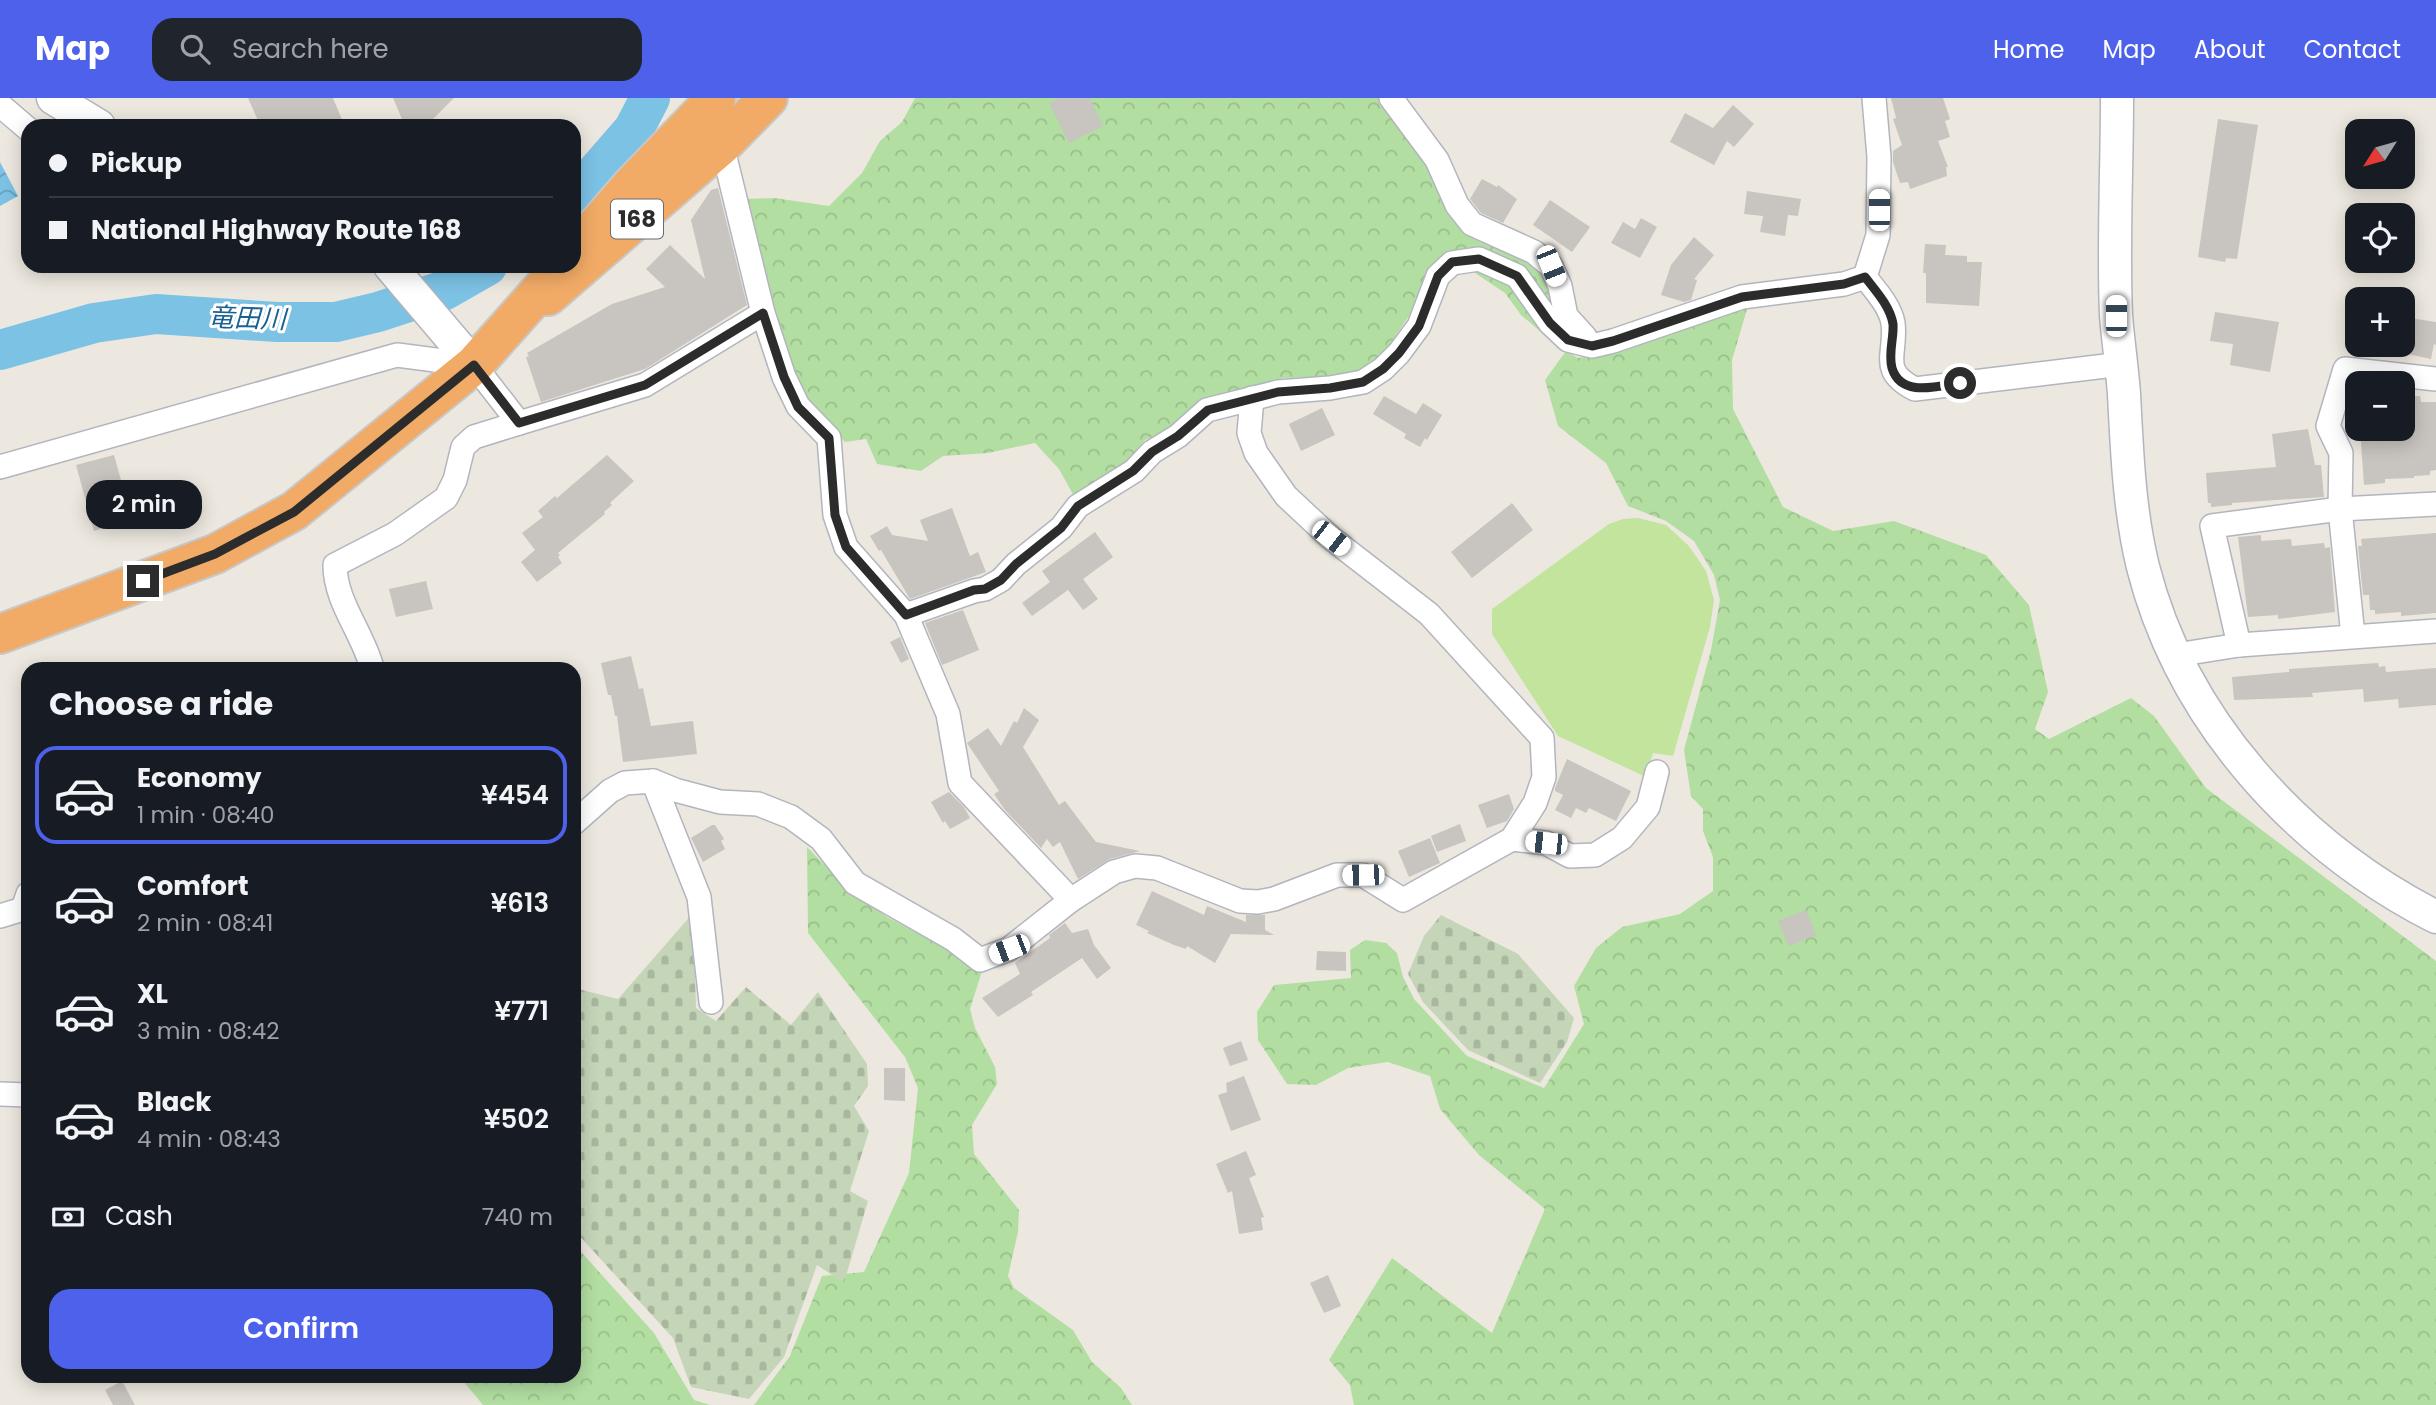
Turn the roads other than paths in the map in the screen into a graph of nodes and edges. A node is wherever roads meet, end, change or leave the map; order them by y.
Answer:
1 (53, 98) edge
2 (716, 98) edge
3 (768, 98) edge
4 (1391, 98) edge
5 (1874, 98) edge
6 (2117, 98) edge
7 (0, 106) edge
8 (88, 119) edge
9 (21, 123) edge
10 (722, 145) junction
11 (581, 244) edge
12 (581, 267) edge
13 (395, 273) edge
14 (556, 273) edge
15 (575, 273) edge
16 (1865, 277) junction
17 (763, 313) junction
18 (502, 336) junction
19 (1592, 346) junction
20 (2122, 364) junction
21 (474, 365) junction
22 (2436, 379) edge
23 (1252, 398) junction
24 (519, 423) junction
25 (0, 467) edge
26 (2436, 504) edge
27 (2340, 509) junction
28 (906, 615) junction
29 (2436, 631) edge
30 (0, 634) edge
31 (2353, 636) junction
32 (2239, 645) junction
33 (2176, 655) junction
34 (370, 662) edge
35 (1657, 772) dead end
36 (653, 780) junction
37 (581, 817) edge
38 (1512, 839) junction
39 (1071, 900) junction
40 (21, 910) edge
41 (0, 916) edge
42 (2436, 917) edge
43 (711, 1002) dead end
44 (0, 1094) edge
45 (21, 1095) edge

1 - 8 street
2 - 11 highway, 168
3 - 10 highway, 168
4 - 19 street
5 - 16 street
6 - 20 street
7 - 9 street
10 - 12 highway, 168
10 - 17 street
13 - 21 street
14 - 18 highway, 168
15 - 18 highway, 168
16 - 19 street
16 - 20 street
17 - 24 street
17 - 28 street
18 - 21 highway, 168
19 - 23 street
20 - 33 street
21 - 24 street
21 - 25 street
21 - 30 highway, 168
22 - 27 street
23 - 28 street
23 - 38 street
24 - 34 street
26 - 27 street
27 - 31 street
27 - 32 street
28 - 39 street
29 - 31 street
31 - 32 street
32 - 33 street
33 - 42 street
35 - 38 street
36 - 37 street
36 - 39 street
36 - 43 street
38 - 39 street
40 - 41 street
44 - 45 street

